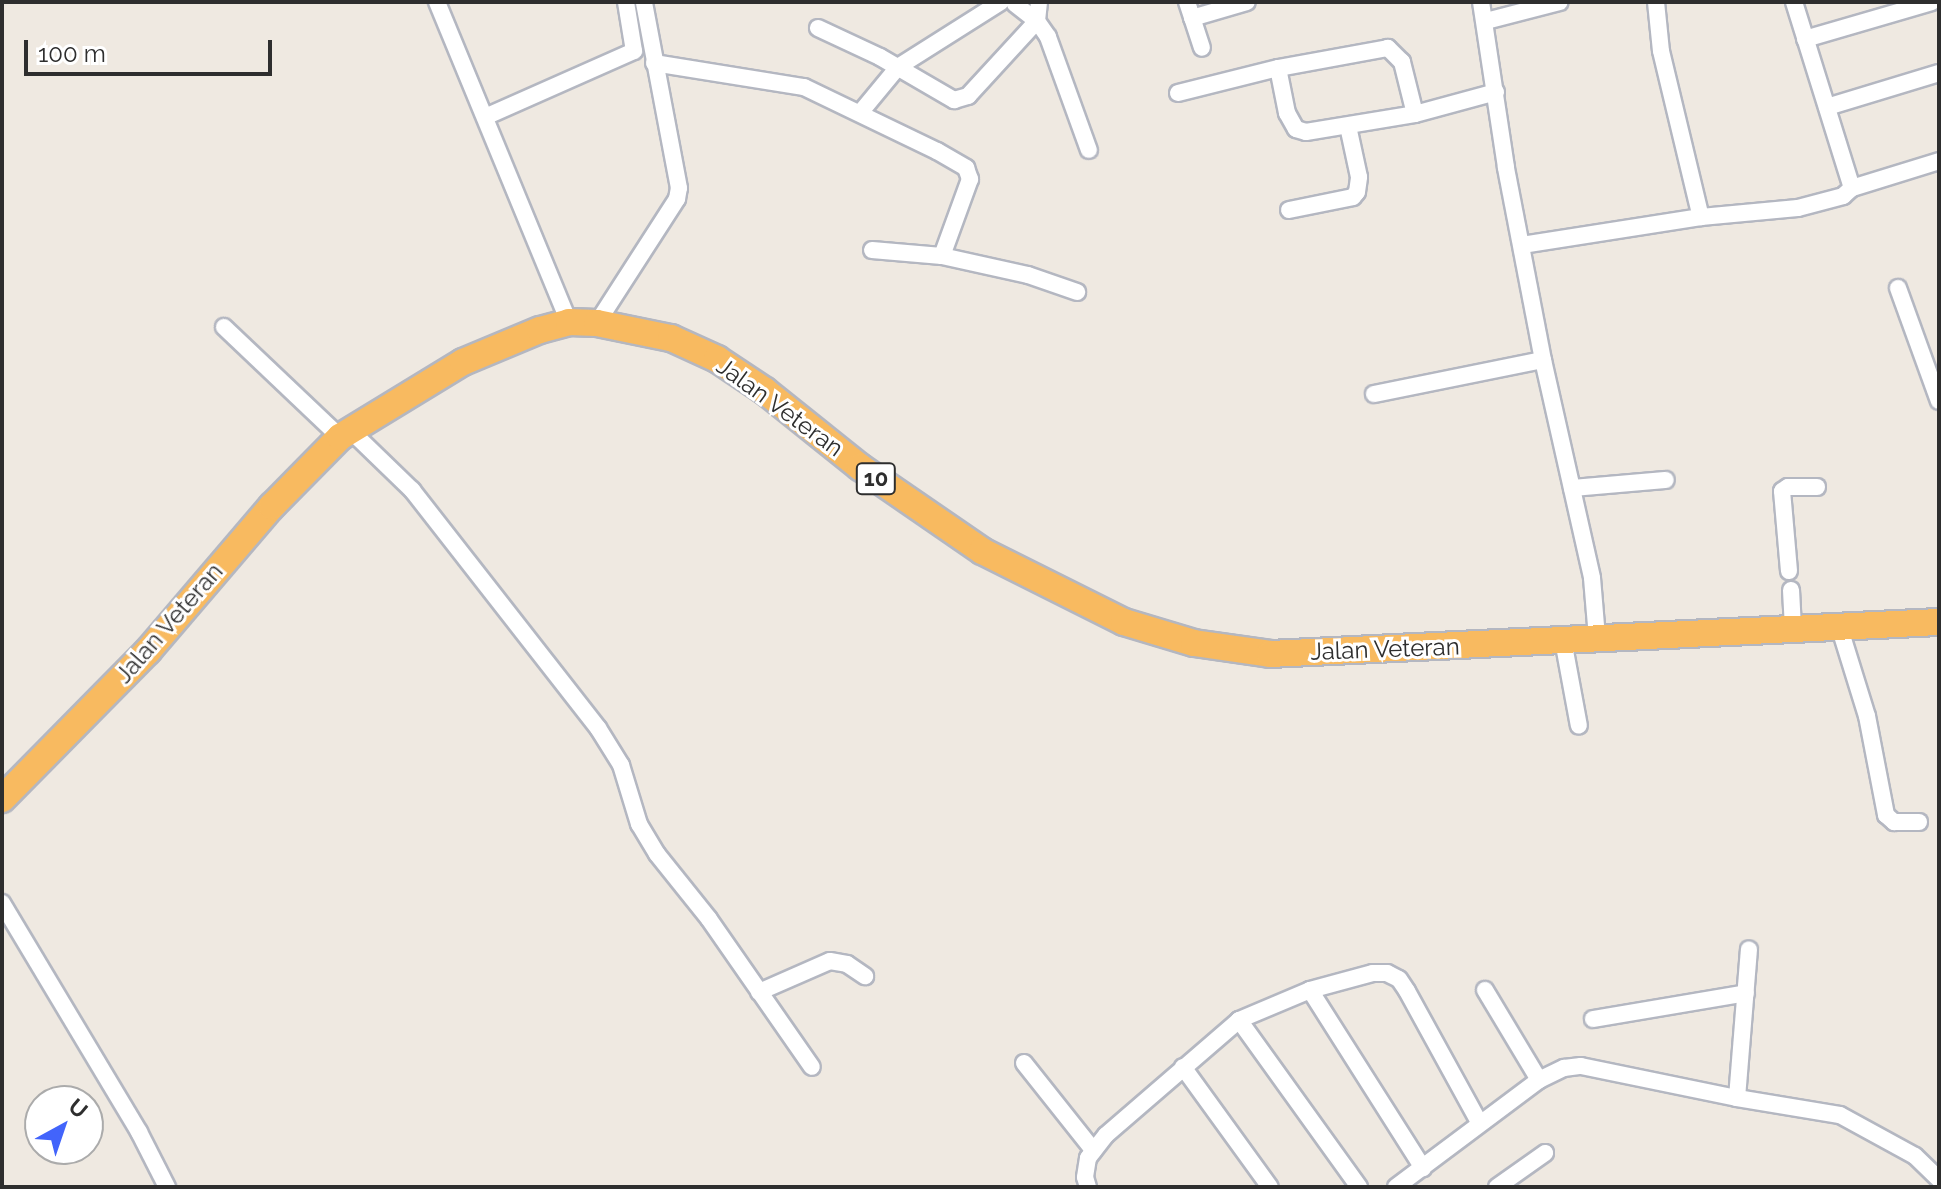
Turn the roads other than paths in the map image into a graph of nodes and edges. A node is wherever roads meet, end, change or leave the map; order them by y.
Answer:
1 (437, 2) edge
2 (626, 2) edge
3 (644, 2) edge
4 (1039, 2) edge
5 (1247, 2) edge
6 (1481, 2) edge
7 (1560, 2) edge
8 (1656, 2) edge
9 (1794, 2) edge
10 (1932, 2) edge
11 (1008, 3) edge
12 (1188, 6) edge
13 (1884, 9) edge
14 (1037, 21) junction
15 (1486, 21) junction
16 (818, 28) dead end
17 (1805, 39) junction
18 (1202, 48) dead end
19 (654, 63) junction
20 (898, 67) junction
21 (1278, 68) junction
22 (1939, 73) edge
23 (1496, 92) junction
24 (1178, 93) dead end
25 (1827, 107) junction
26 (860, 113) junction
27 (1415, 114) junction
28 (485, 117) junction
29 (1348, 126) junction
30 (1089, 150) dead end
31 (1939, 161) edge
32 (1852, 188) junction
33 (1289, 210) dead end
34 (1701, 217) junction
35 (1522, 245) junction
36 (872, 250) dead end
37 (942, 256) junction
38 (1898, 288) dead end
39 (1077, 292) dead end
40 (569, 322) junction
41 (597, 323) junction
42 (224, 327) dead end
43 (1543, 360) junction
44 (1374, 394) dead end
45 (1939, 401) edge
46 (344, 433) junction
47 (1666, 480) dead end
48 (1817, 487) dead end
49 (1572, 488) junction
50 (1789, 571) dead end
51 (1791, 590) dead end
52 (1939, 622) edge
53 (1793, 628) junction
54 (1840, 629) junction
55 (1597, 638) junction
56 (1563, 640) junction
57 (1579, 726) dead end
58 (2, 799) edge
59 (1919, 822) dead end
60 (2, 903) edge
61 (1749, 949) dead end
62 (865, 976) dead end
63 (1310, 990) junction
64 (1485, 990) dead end
65 (759, 992) junction
66 (1746, 993) junction
67 (1593, 1019) dead end
68 (1239, 1020) junction
69 (1024, 1063) dead end
70 (812, 1067) dead end
71 (1183, 1067) junction
72 (1539, 1080) junction
73 (1737, 1098) junction
74 (1479, 1122) junction
75 (1094, 1151) junction
76 (1545, 1153) dead end
77 (1423, 1168) junction
78 (1939, 1179) edge
79 (167, 1187) edge
80 (1088, 1187) edge
81 (1270, 1187) edge
82 (1359, 1187) edge
83 (1396, 1187) edge
84 (1497, 1187) edge

1 - 28 street
2 - 28 street
3 - 19 street
4 - 14 street
5 - 12 street
6 - 15 street
7 - 15 street
8 - 34 street
9 - 17 street
10 - 13 street
11 - 14 street
11 - 20 street
12 - 18 street
13 - 17 street
14 - 20 street
14 - 30 street
15 - 23 street
16 - 20 street
17 - 25 street
19 - 26 street
19 - 41 street
20 - 26 street
21 - 24 street
21 - 27 street
21 - 29 street
22 - 25 street
23 - 27 street
23 - 35 street
25 - 32 street
26 - 37 street
27 - 29 street
28 - 40 street
29 - 33 street
31 - 32 street
32 - 34 street
34 - 35 street
35 - 43 street
36 - 37 street
37 - 39 street
38 - 45 street
40 - 41 highway, Jalan Veteran / 10
40 - 46 highway, Jalan Veteran / 10
41 - 56 highway, Jalan Veteran / 10
42 - 46 street
43 - 44 street
43 - 49 street
46 - 58 highway, Jalan Veteran / 10
46 - 65 street
47 - 49 street
48 - 50 street
49 - 55 street
51 - 53 street
52 - 54 highway, Jalan Veteran / 10
53 - 54 highway, Jalan Veteran / 10
53 - 55 highway, Jalan Veteran / 10
54 - 59 street
55 - 56 highway, Jalan Veteran / 10
56 - 57 street
60 - 79 street
61 - 66 street
62 - 65 street
63 - 68 street
63 - 74 street
63 - 77 street
64 - 72 street
65 - 70 street
66 - 67 street
66 - 73 street
68 - 71 street
68 - 82 street
69 - 75 street
71 - 75 street
71 - 81 street
72 - 73 street
72 - 74 street
73 - 78 street
74 - 77 street
75 - 80 street
76 - 84 street
77 - 83 street

